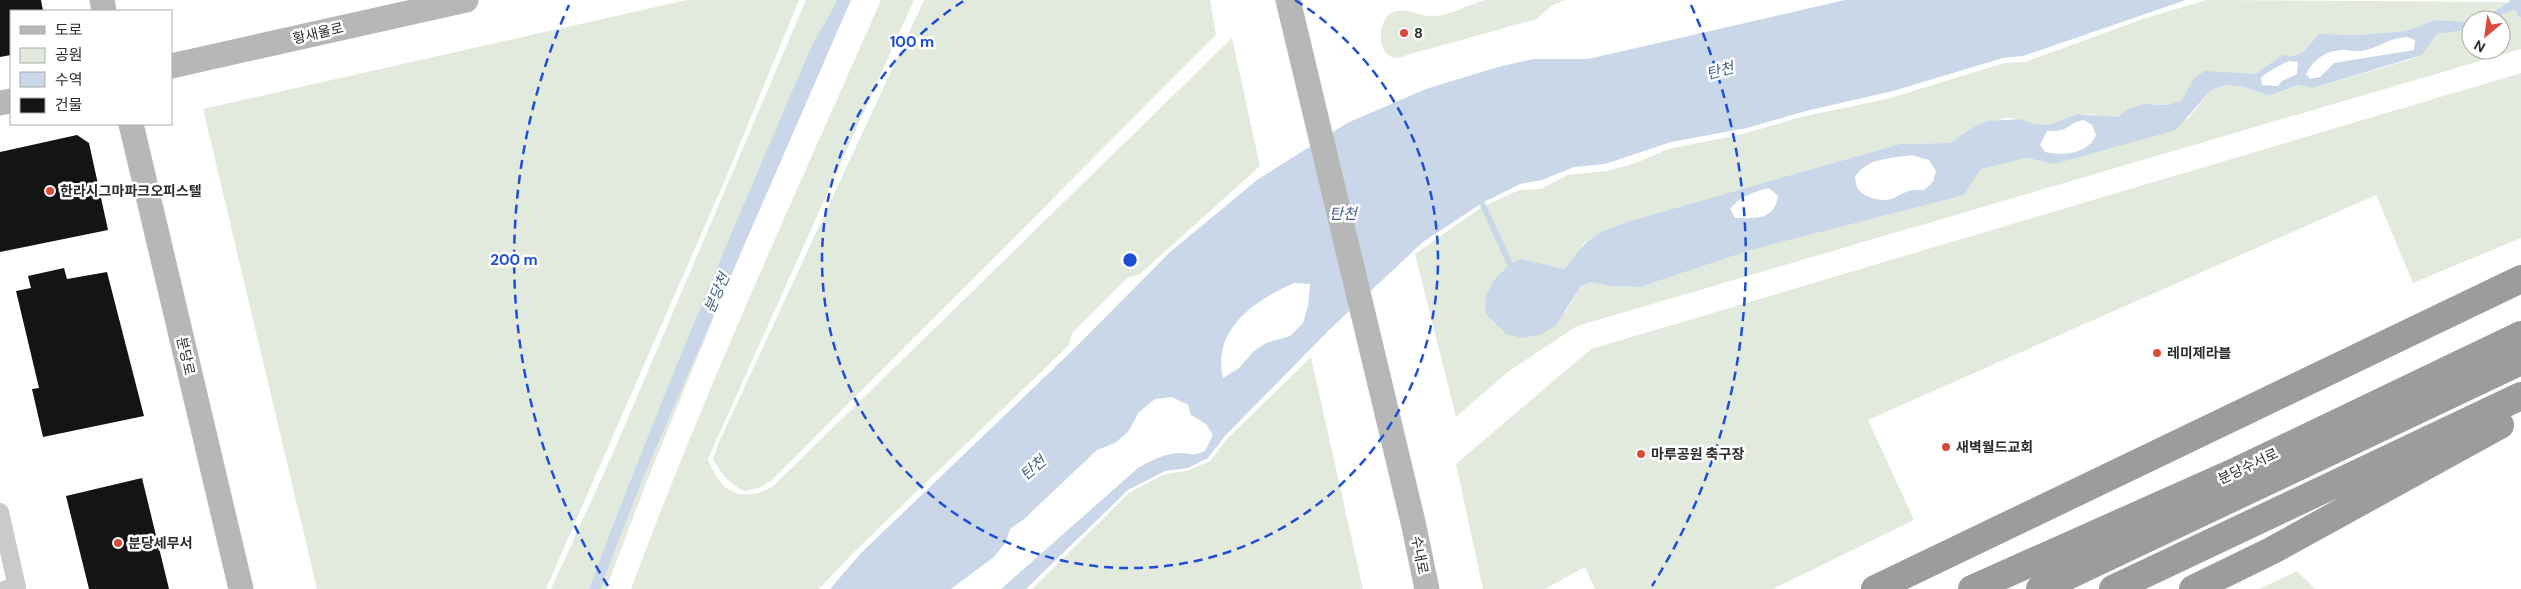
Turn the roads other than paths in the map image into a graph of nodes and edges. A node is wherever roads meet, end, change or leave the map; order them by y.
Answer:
1 (466, 0) edge
2 (1288, 0) edge
3 (172, 66) edge
4 (131, 125) edge
5 (2521, 279) edge
6 (2521, 335) edge
7 (2521, 361) edge
8 (2521, 396) edge
9 (2521, 413) edge
10 (0, 512) edge
11 (6, 589) edge
12 (241, 589) edge
13 (1427, 589) edge
14 (1875, 589) edge
15 (1972, 589) edge
16 (2040, 589) edge
17 (2113, 589) edge
18 (2193, 589) edge

1 - 3 main road, 황새울로
2 - 13 main road, 수내로
4 - 12 main road, 분당로
5 - 14 highway
6 - 15 highway, 분당수서로
7 - 16 highway, 분당수서로
8 - 17 highway
9 - 18 highway
10 - 11 street

